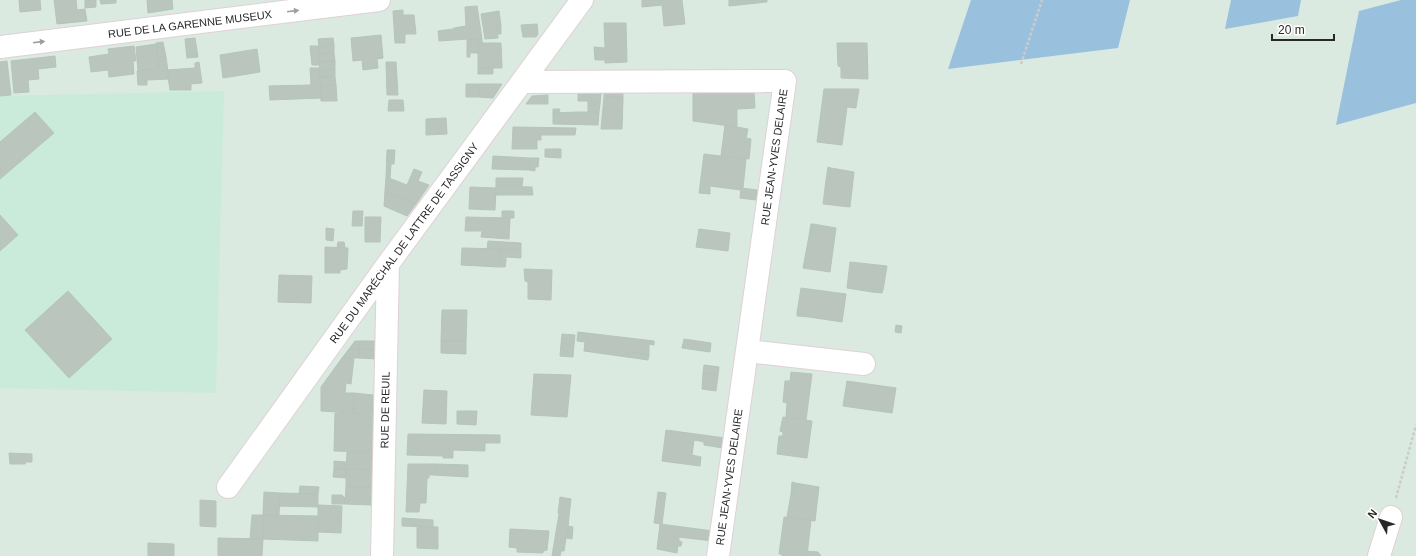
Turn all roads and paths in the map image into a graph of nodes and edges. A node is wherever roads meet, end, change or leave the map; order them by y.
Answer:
1 (379, 0) edge
2 (582, 0) edge
3 (1042, 0) edge
4 (0, 47) edge
5 (1021, 64) dead end
6 (522, 82) junction
7 (388, 264) junction
8 (747, 351) junction
9 (864, 364) dead end
10 (1416, 425) edge
11 (228, 487) dead end
12 (1391, 517) joint
13 (382, 556) edge
14 (718, 556) edge
15 (1379, 556) edge

4 -> 1 street, RUE DE LA GARENNE MUSEUX
2 - 6 street, RUE DU MARÉCHAL DE LATTRE DE TASSIGNY
3 - 5 path
6 - 7 street, RUE DU MARÉCHAL DE LATTRE DE TASSIGNY
6 - 8 street, RUE JEAN-YVES DELAIRE
7 - 11 street, RUE DU MARÉCHAL DE LATTRE DE TASSIGNY
7 - 13 street, RUE DE REUIL
8 - 9 street
8 - 14 street, RUE JEAN-YVES DELAIRE
10 - 12 path
12 - 15 street

